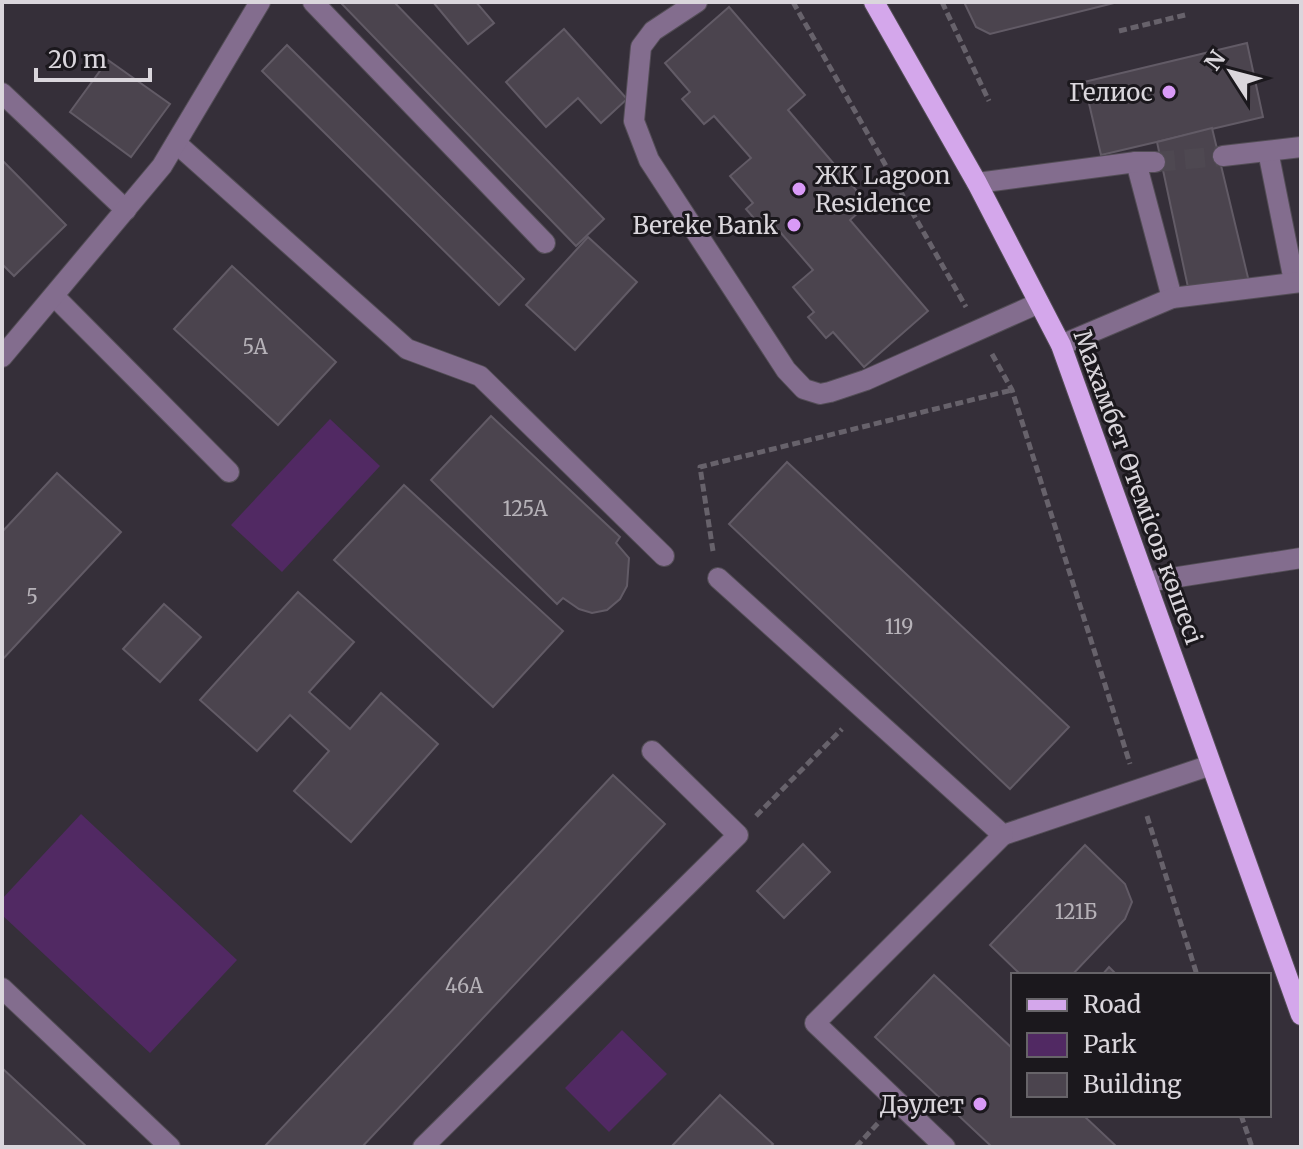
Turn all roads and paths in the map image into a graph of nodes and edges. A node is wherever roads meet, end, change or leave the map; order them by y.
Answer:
1 (260, 2) edge
2 (313, 2) edge
3 (697, 2) edge
4 (793, 2) edge
5 (874, 2) edge
6 (942, 2) edge
7 (1189, 14) dead end
8 (1119, 31) dead end
9 (2, 93) edge
10 (989, 101) dead end
11 (176, 143) junction
12 (1301, 147) edge
13 (1268, 151) junction
14 (1223, 156) tunnel mouth
15 (977, 183) junction
16 (126, 210) junction
17 (545, 243) dead end
18 (1298, 281) edge
19 (54, 296) junction
20 (1172, 298) junction
21 (1039, 303) junction
22 (979, 330) junction
23 (6, 343) edge
24 (1061, 345) junction
25 (1012, 390) junction
26 (229, 472) dead end
27 (664, 556) dead end
28 (1301, 558) edge
29 (718, 578) joint
30 (1146, 582) junction
31 (863, 709) junction
32 (652, 751) dead end
33 (1211, 765) junction
34 (1138, 789) junction
35 (738, 835) junction
36 (1003, 835) junction
37 (1196, 973) edge
38 (2, 988) edge
39 (1301, 1015) edge
40 (1242, 1117) edge
41 (170, 1147) edge
42 (423, 1147) edge
43 (945, 1147) edge
44 (1252, 1147) edge

1 - 11 street
2 - 17 street
3 - 22 street
4 - 22 path
5 - 15 main road, Махамбет Өтемісов көшесі
6 - 10 path
7 - 8 path
9 - 16 street
11 - 16 street
11 - 27 street
12 - 13 street
13 - 14 street
13 - 18 street
15 - 20 street
15 - 21 main road, Махамбет Өтемісов көшесі
16 - 19 street
18 - 20 street
19 - 23 street
19 - 26 street
20 - 24 street
21 - 22 street
21 - 24 main road, Махамбет Өтемісов көшесі
22 - 25 path
24 - 30 main road, Махамбет Өтемісов көшесі
25 - 29 path
25 - 34 path
28 - 30 street
29 - 31 street
30 - 33 main road, Махамбет Өтемісов көшесі
31 - 35 path
31 - 36 street
32 - 35 street
33 - 34 street
33 - 39 main road, Махамбет Өтемісов көшесі
34 - 36 street
34 - 37 path
35 - 42 street
36 - 43 street
38 - 41 street
40 - 44 path

